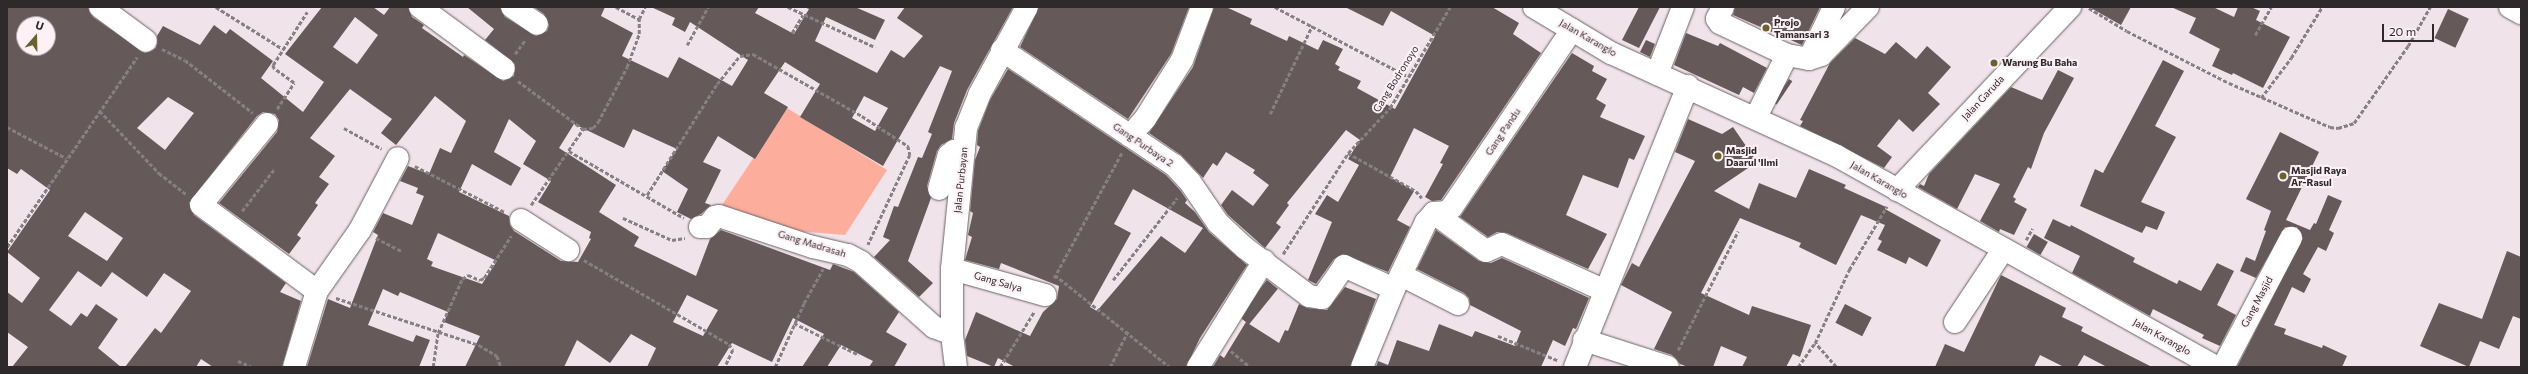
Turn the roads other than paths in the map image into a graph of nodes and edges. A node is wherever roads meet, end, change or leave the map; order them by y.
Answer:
1 (512, 7) edge
2 (1027, 7) edge
3 (1202, 7) edge
4 (1534, 7) edge
5 (1683, 7) edge
6 (1723, 7) edge
7 (1834, 7) edge
8 (1868, 7) edge
9 (2070, 7) edge
10 (2510, 7) edge
11 (107, 9) edge
12 (434, 11) edge
13 (2521, 13) edge
14 (537, 24) dead end
15 (1572, 30) junction
16 (146, 41) road end
17 (1002, 50) junction
18 (1787, 55) junction
19 (1808, 59) junction
20 (504, 69) road end
21 (1658, 74) junction
22 (1688, 86) junction
23 (1756, 117) junction
24 (267, 124) road end
25 (1130, 136) junction
26 (964, 150) junction
27 (398, 158) road end
28 (939, 188) dead end
29 (1897, 190) junction
30 (1430, 217) junction
31 (521, 220) road end
32 (700, 227) road end
33 (2291, 238) dead end
34 (568, 250) road end
35 (2003, 250) junction
36 (1264, 261) junction
37 (952, 269) junction
38 (1398, 282) junction
39 (1605, 290) junction
40 (317, 291) junction
41 (1045, 295) road end
42 (1458, 304) dead end
43 (1955, 322) dead end
44 (952, 334) junction
45 (1584, 340) junction
46 (1616, 359) edge
47 (1672, 360) edge
48 (294, 367) edge
49 (956, 367) edge
50 (1198, 367) edge
51 (1362, 367) edge
52 (1575, 367) edge
53 (2216, 367) edge
54 (2223, 367) edge

1 - 14 street
2 - 17 street, Jalan Purbayan
3 - 25 street
4 - 15 street, Jalan Karanglo
5 - 21 street
6 - 18 street
7 - 19 street
8 - 19 street
9 - 29 street, Jalan Garuda
10 - 13 street
11 - 16 street
12 - 20 street
15 - 21 street, Jalan Karanglo
15 - 30 street, Gang Pandu
17 - 25 street, Gang Purbaya 2
17 - 26 street, Jalan Purbayan
18 - 19 street
18 - 23 street
21 - 22 street, Jalan Karanglo
22 - 23 street, Jalan Karanglo
22 - 39 street
23 - 29 street, Jalan Karanglo
24 - 40 street
25 - 36 street, Gang Purbaya 2
26 - 28 street
26 - 37 street, Jalan Purbayan
27 - 40 street
29 - 35 street, Jalan Karanglo
30 - 38 street
30 - 39 street
31 - 34 street
32 - 44 street, Gang Madrasah
33 - 54 street, Gang Masjid
35 - 43 street
35 - 53 street, Jalan Karanglo
36 - 38 street, Gang Purbaya 2
36 - 50 street
37 - 41 street, Gang Salya
37 - 44 street, Jalan Purbayan
38 - 42 street
38 - 51 street
39 - 45 street
40 - 48 street
44 - 49 street, Jalan Purbayan
45 - 46 street
45 - 52 street
46 - 47 street

